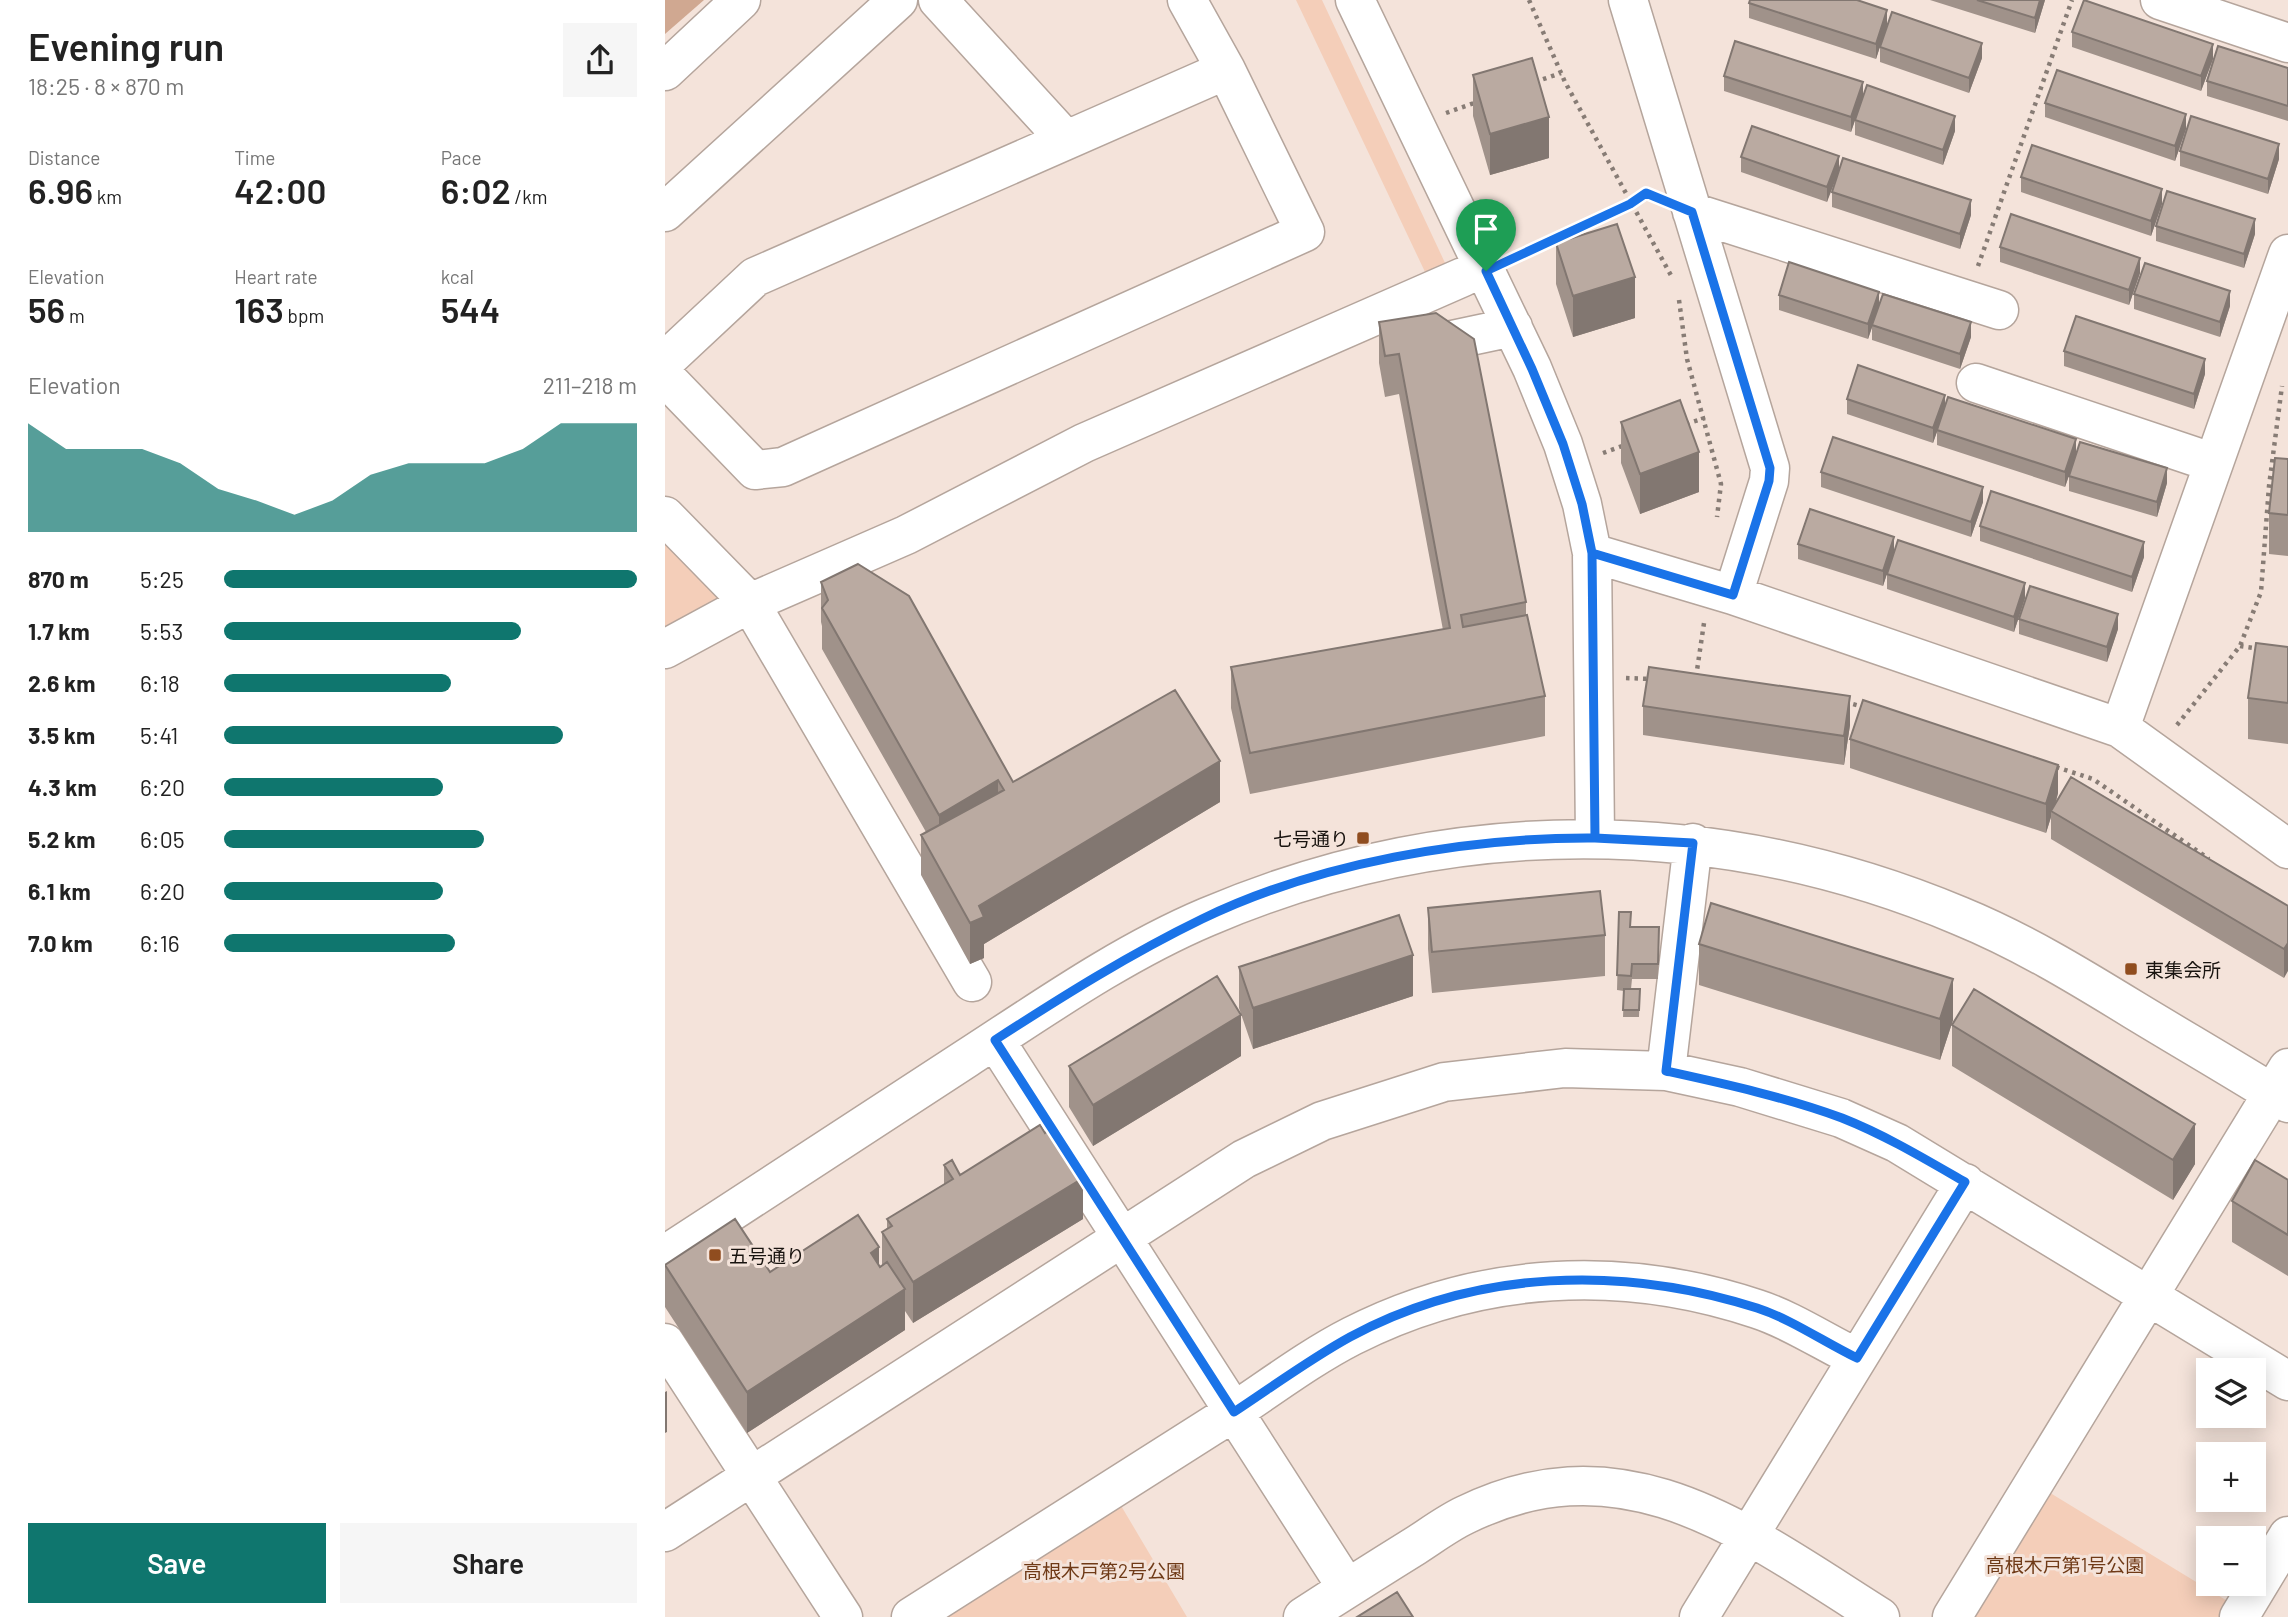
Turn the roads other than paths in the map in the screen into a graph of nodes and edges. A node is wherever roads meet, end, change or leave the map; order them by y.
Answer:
1 (741, 0) edge
2 (898, 0) edge
3 (938, 0) edge
4 (1187, 0) edge
5 (1355, 0) edge
6 (1628, 0) edge
7 (2159, 0) edge
8 (2288, 43) edge
9 (1226, 70) junction
10 (665, 71) edge
11 (1066, 141) junction
12 (665, 212) edge
13 (1692, 212) junction
14 (2288, 254) edge
15 (1475, 274) junction
16 (1982, 305) road end
17 (1513, 327) junction
18 (1379, 355) edge
19 (665, 361) edge
20 (665, 377) edge
21 (1976, 383) dead end
22 (2214, 463) junction
23 (665, 516) edge
24 (1592, 553) junction
25 (1721, 591) junction
26 (750, 603) junction
27 (665, 649) edge
28 (2120, 727) junction
29 (1595, 838) junction
30 (1693, 843) junction
31 (2288, 849) edge
32 (972, 982) dead end
33 (995, 1040) junction
34 (1666, 1071) junction
35 (2283, 1088) edge
36 (1965, 1182) junction
37 (1122, 1237) junction
38 (665, 1255) edge
39 (2149, 1295) junction
40 (665, 1343) edge
41 (1857, 1358) junction
42 (2288, 1381) edge
43 (1234, 1412) junction
44 (751, 1476) junction
45 (665, 1532) edge
46 (1750, 1535) junction
47 (2288, 1536) edge
48 (1347, 1588) junction
49 (842, 1617) edge
50 (911, 1617) edge
51 (1303, 1617) edge
52 (1699, 1617) edge
53 (1880, 1617) edge
54 (1952, 1617) edge
55 (2239, 1617) edge

1 - 10 street
2 - 12 street
3 - 11 street
4 - 9 street
5 - 15 street
6 - 13 street
7 - 8 street
9 - 11 street
9 - 20 street
11 - 19 street
13 - 16 street
13 - 25 street
14 - 22 street
15 - 17 street
15 - 26 street
17 - 18 street
17 - 24 street
21 - 22 street
22 - 28 street
23 - 26 street
24 - 25 street
24 - 29 street
25 - 28 street
26 - 27 street
26 - 32 street
28 - 31 street
29 - 30 street
29 - 33 street
30 - 34 street
30 - 35 street
33 - 37 street
33 - 38 street
34 - 36 street
34 - 37 street
35 - 39 street
36 - 39 street
36 - 41 street
37 - 43 street
37 - 44 street
39 - 42 street
39 - 54 street
40 - 44 street
41 - 43 street
41 - 46 street
43 - 48 street
43 - 50 street
44 - 45 street
44 - 49 street
46 - 48 street
46 - 52 street
46 - 53 street
47 - 55 street
48 - 51 street

